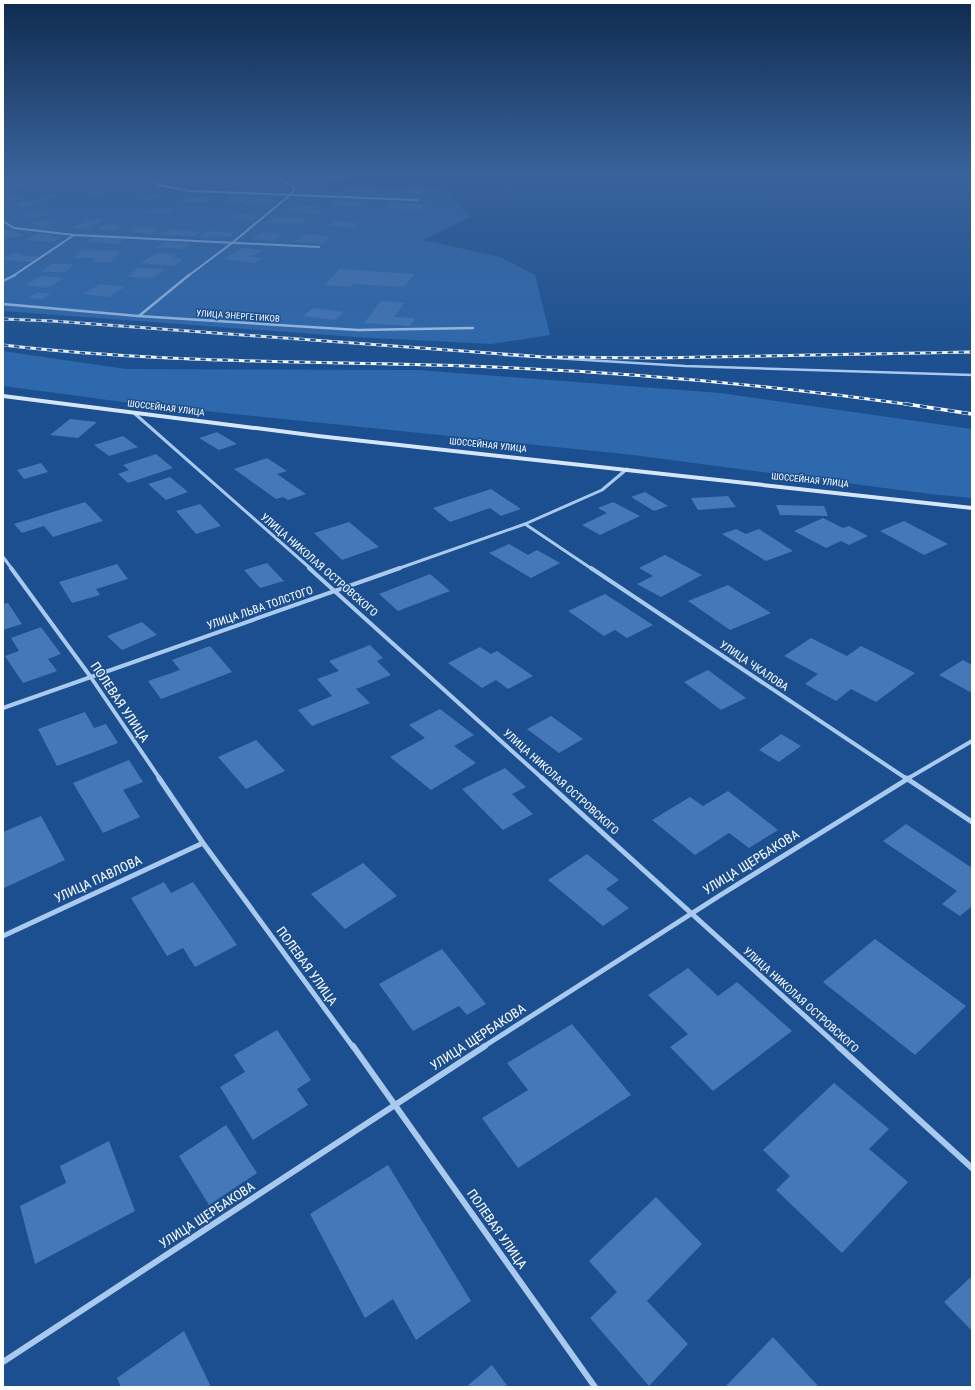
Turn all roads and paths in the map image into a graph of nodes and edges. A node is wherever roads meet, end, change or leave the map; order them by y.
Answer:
1 (67, 240) edge
2 (170, 240) edge
3 (236, 240) edge
4 (232, 243) junction
5 (319, 247) dead end
6 (3, 281) edge
7 (3, 304) edge
8 (138, 316) junction
9 (473, 328) dead end
10 (504, 355) dead end
11 (972, 375) edge
12 (3, 396) edge
13 (134, 413) junction
14 (628, 469) junction
15 (972, 508) edge
16 (525, 524) junction
17 (3, 557) edge
18 (336, 590) junction
19 (90, 676) junction
20 (3, 708) edge
21 (972, 740) edge
22 (907, 778) junction
23 (972, 822) edge
24 (203, 843) junction
25 (692, 913) junction
26 (3, 936) edge
27 (395, 1104) junction
28 (972, 1168) edge
29 (3, 1362) edge
30 (595, 1387) edge

1 - 6 street
2 - 4 street
3 - 4 street
4 - 5 street
4 - 8 street
7 - 8 street, УЛИЦА ЭНЕРГЕТИКОВ
8 - 9 street, УЛИЦА ЭНЕРГЕТИКОВ
10 - 11 street
12 - 13 main road, ШОССЕЙНАЯ УЛИЦА
13 - 14 main road, ШОССЕЙНАЯ УЛИЦА
13 - 18 street, УЛИЦА НИКОЛАЯ ОСТРОВСКОГО
14 - 15 main road, ШОССЕЙНАЯ УЛИЦА
14 - 16 street, УЛИЦА ЛЬВА ТОЛСТОГО
16 - 18 street, УЛИЦА ЛЬВА ТОЛСТОГО
16 - 22 street, УЛИЦА ЧКАЛОВА
17 - 19 street, ПОЛЕВАЯ УЛИЦА
18 - 19 street, УЛИЦА ЛЬВА ТОЛСТОГО
18 - 25 street, УЛИЦА НИКОЛАЯ ОСТРОВСКОГО
19 - 20 street, УЛИЦА ЛЬВА ТОЛСТОГО
19 - 24 street, ПОЛЕВАЯ УЛИЦА
21 - 22 street, УЛИЦА ЩЕРБАКОВА
22 - 23 street, УЛИЦА ЧКАЛОВА
22 - 25 street, УЛИЦА ЩЕРБАКОВА
24 - 26 street, УЛИЦА ПАВЛОВА
24 - 27 street, ПОЛЕВАЯ УЛИЦА
25 - 27 street, УЛИЦА ЩЕРБАКОВА
25 - 28 street, УЛИЦА НИКОЛАЯ ОСТРОВСКОГО
27 - 29 street, УЛИЦА ЩЕРБАКОВА
27 - 30 street, ПОЛЕВАЯ УЛИЦА

